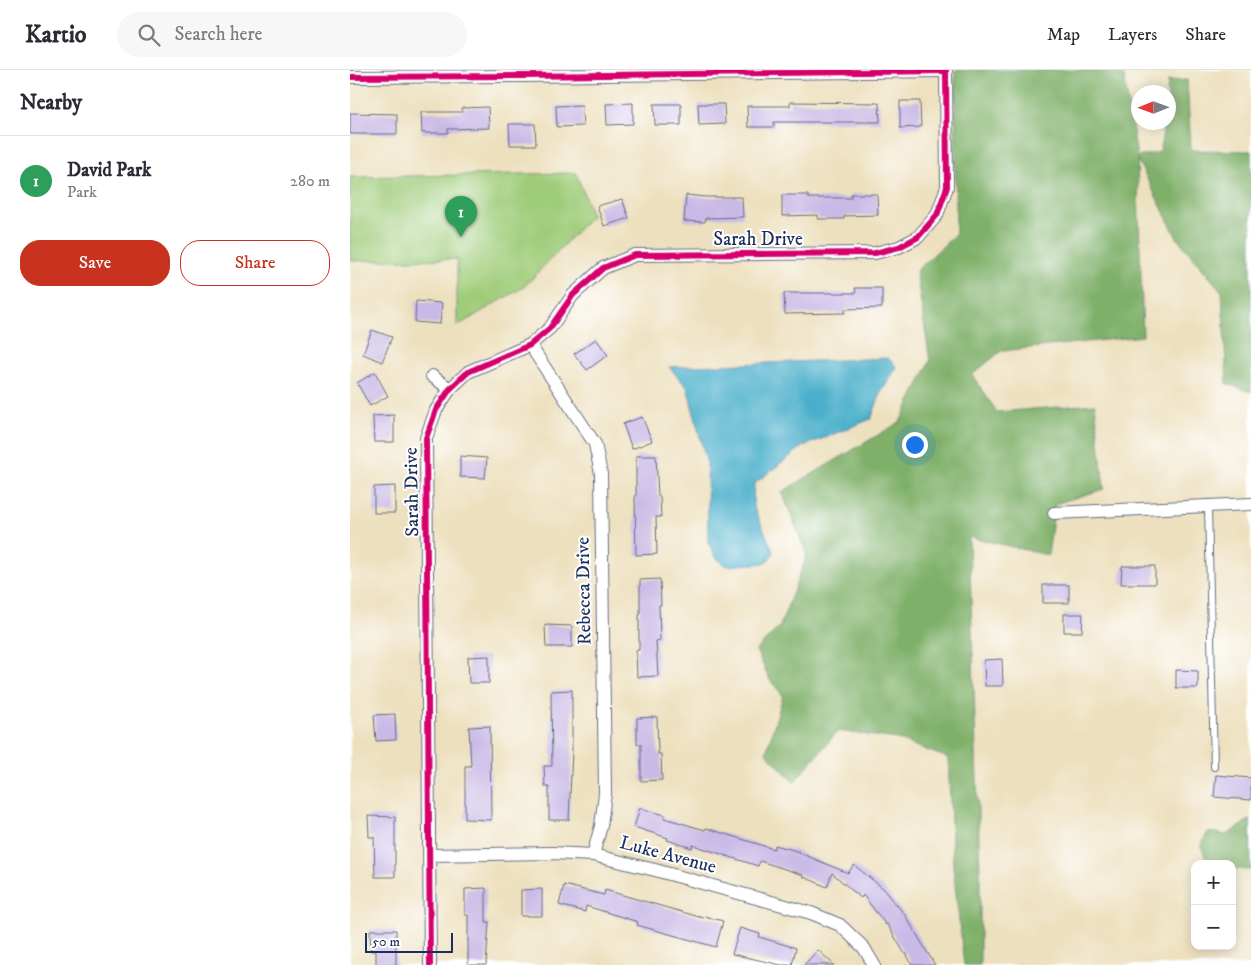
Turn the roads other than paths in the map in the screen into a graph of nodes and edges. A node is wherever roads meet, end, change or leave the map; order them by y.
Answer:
1 (946, 70) edge
2 (350, 77) edge
3 (530, 345) junction
4 (432, 376) dead end
5 (450, 389) junction
6 (1251, 504) edge
7 (1208, 507) junction
8 (1054, 512) dead end
9 (1214, 767) dead end
10 (430, 855) junction
11 (593, 856) junction
12 (430, 965) edge
13 (874, 965) edge

1 - 2 street
1 - 3 street, Sarah Drive
3 - 5 street, Sarah Drive
3 - 11 street, Rebecca Drive
4 - 5 street
5 - 10 street, Sarah Drive
6 - 7 street
7 - 8 street
7 - 9 lane
10 - 11 street, Luke Avenue
10 - 12 street, Sarah Drive
11 - 13 street, Luke Avenue

